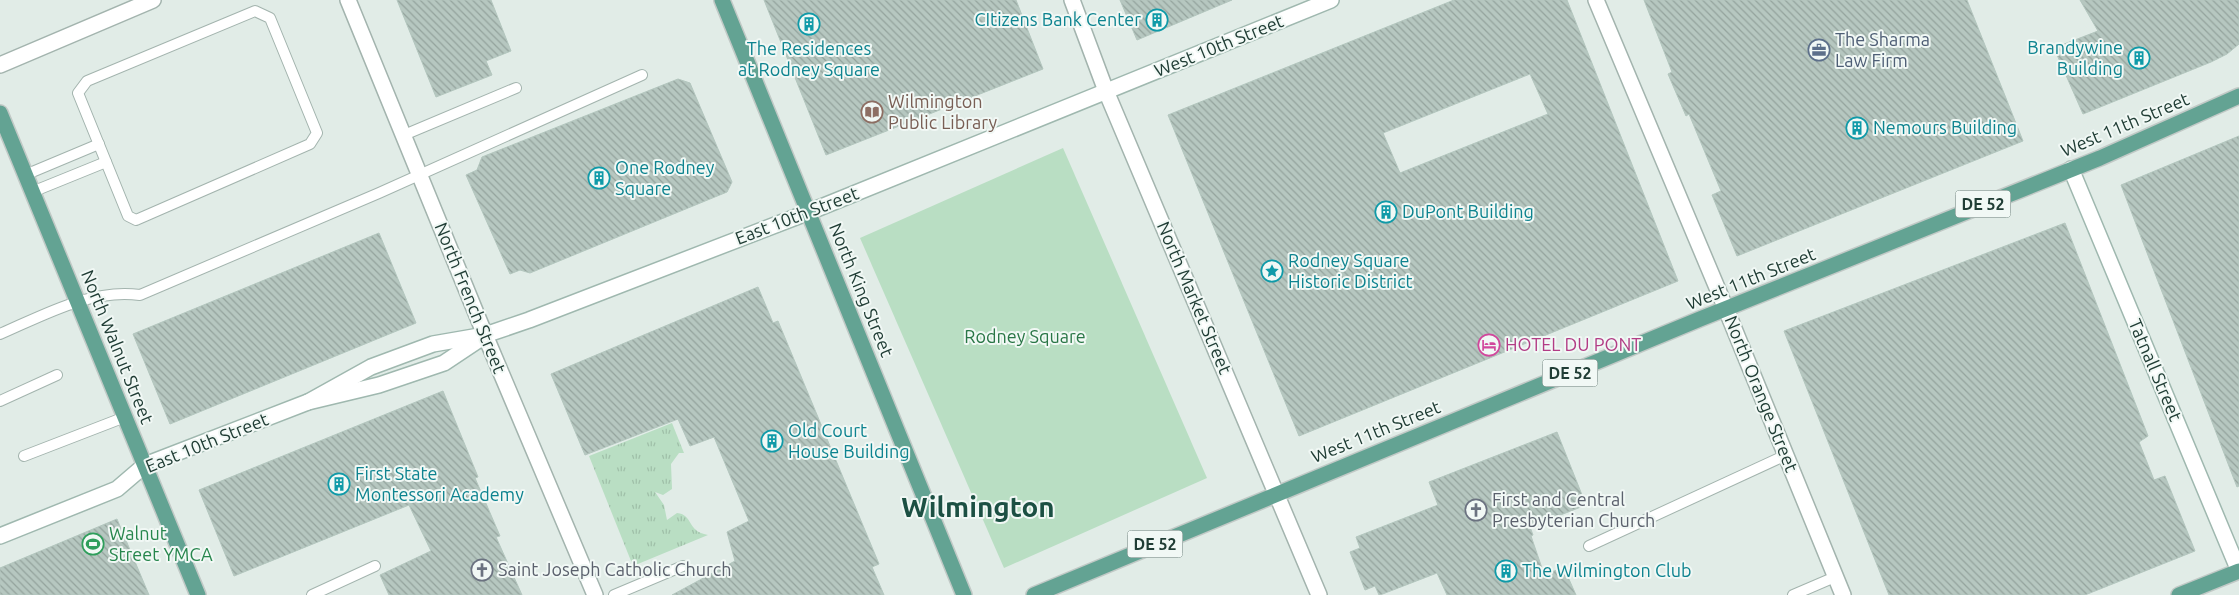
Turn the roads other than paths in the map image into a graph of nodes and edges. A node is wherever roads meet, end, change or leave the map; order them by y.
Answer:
1 (152, 0) edge
2 (348, 0) edge
3 (722, 0) edge
4 (1072, 0) edge
5 (1331, 0) edge
6 (1596, 0) edge
7 (1305, 5) edge
8 (0, 65) edge
9 (642, 76) dead end
10 (516, 88) dead end
11 (1106, 92) junction
12 (2239, 96) edge
13 (0, 113) edge
14 (404, 135) junction
15 (99, 144) junction
16 (106, 162) junction
17 (2071, 169) junction
18 (420, 174) junction
19 (25, 175) junction
20 (32, 192) junction
21 (809, 212) junction
22 (78, 301) junction
23 (1726, 309) junction
24 (0, 334) edge
25 (485, 335) junction
26 (57, 375) dead end
27 (0, 401) edge
28 (308, 402) junction
29 (125, 417) junction
30 (1786, 455) junction
31 (24, 456) dead end
32 (145, 466) junction
33 (1276, 494) junction
34 (0, 536) edge
35 (1589, 546) dead end
36 (375, 566) dead end
37 (682, 566) dead end
38 (2239, 571) edge
39 (1836, 577) junction
40 (198, 595) edge
41 (312, 595) edge
42 (595, 595) edge
43 (614, 595) edge
44 (964, 595) edge
45 (1034, 595) edge
46 (1319, 595) edge
47 (1793, 595) edge
48 (1843, 595) edge
49 (2178, 595) edge

1 - 8 street
2 - 14 street, North French Street
3 - 21 main road, North King Street
4 - 11 street, North Market Street
5 - 7 street, West 10th Street
6 - 23 street, North Orange Street
7 - 11 street, West 10th Street
9 - 18 lane
10 - 14 lane
11 - 21 street, East 10th Street
11 - 33 street, North Market Street
12 - 17 main road, West 11th Street / DE 52
13 - 19 main road, North Walnut Street
14 - 18 street, North French Street
15 - 16 lane
15 - 16 lane
15 - 19 lane
16 - 20 lane
17 - 23 main road, West 11th Street / DE 52
17 - 38 street, Tatnall Street
18 - 22 lane
18 - 25 street, North French Street
19 - 20 main road, North Walnut Street
20 - 22 main road, North Walnut Street
21 - 25 street, East 10th Street
21 - 44 main road, North King Street
22 - 24 lane
22 - 29 main road, North Walnut Street
23 - 30 street, North Orange Street
23 - 33 main road, West 11th Street / DE 52
25 - 28 street, East 10th Street
25 - 28 street, East 10th Street
25 - 42 street, North French Street
26 - 27 lane
28 - 32 street, East 10th Street
29 - 31 lane
29 - 32 main road, North Walnut Street
30 - 35 lane
30 - 39 street, North Orange Street
32 - 34 street, East 10th Street
32 - 40 main road, North Walnut Street
33 - 45 main road, DE 52
33 - 46 street, North Market Street
36 - 41 lane
37 - 43 lane
38 - 49 main road
39 - 47 lane
39 - 48 street, North Orange Street

